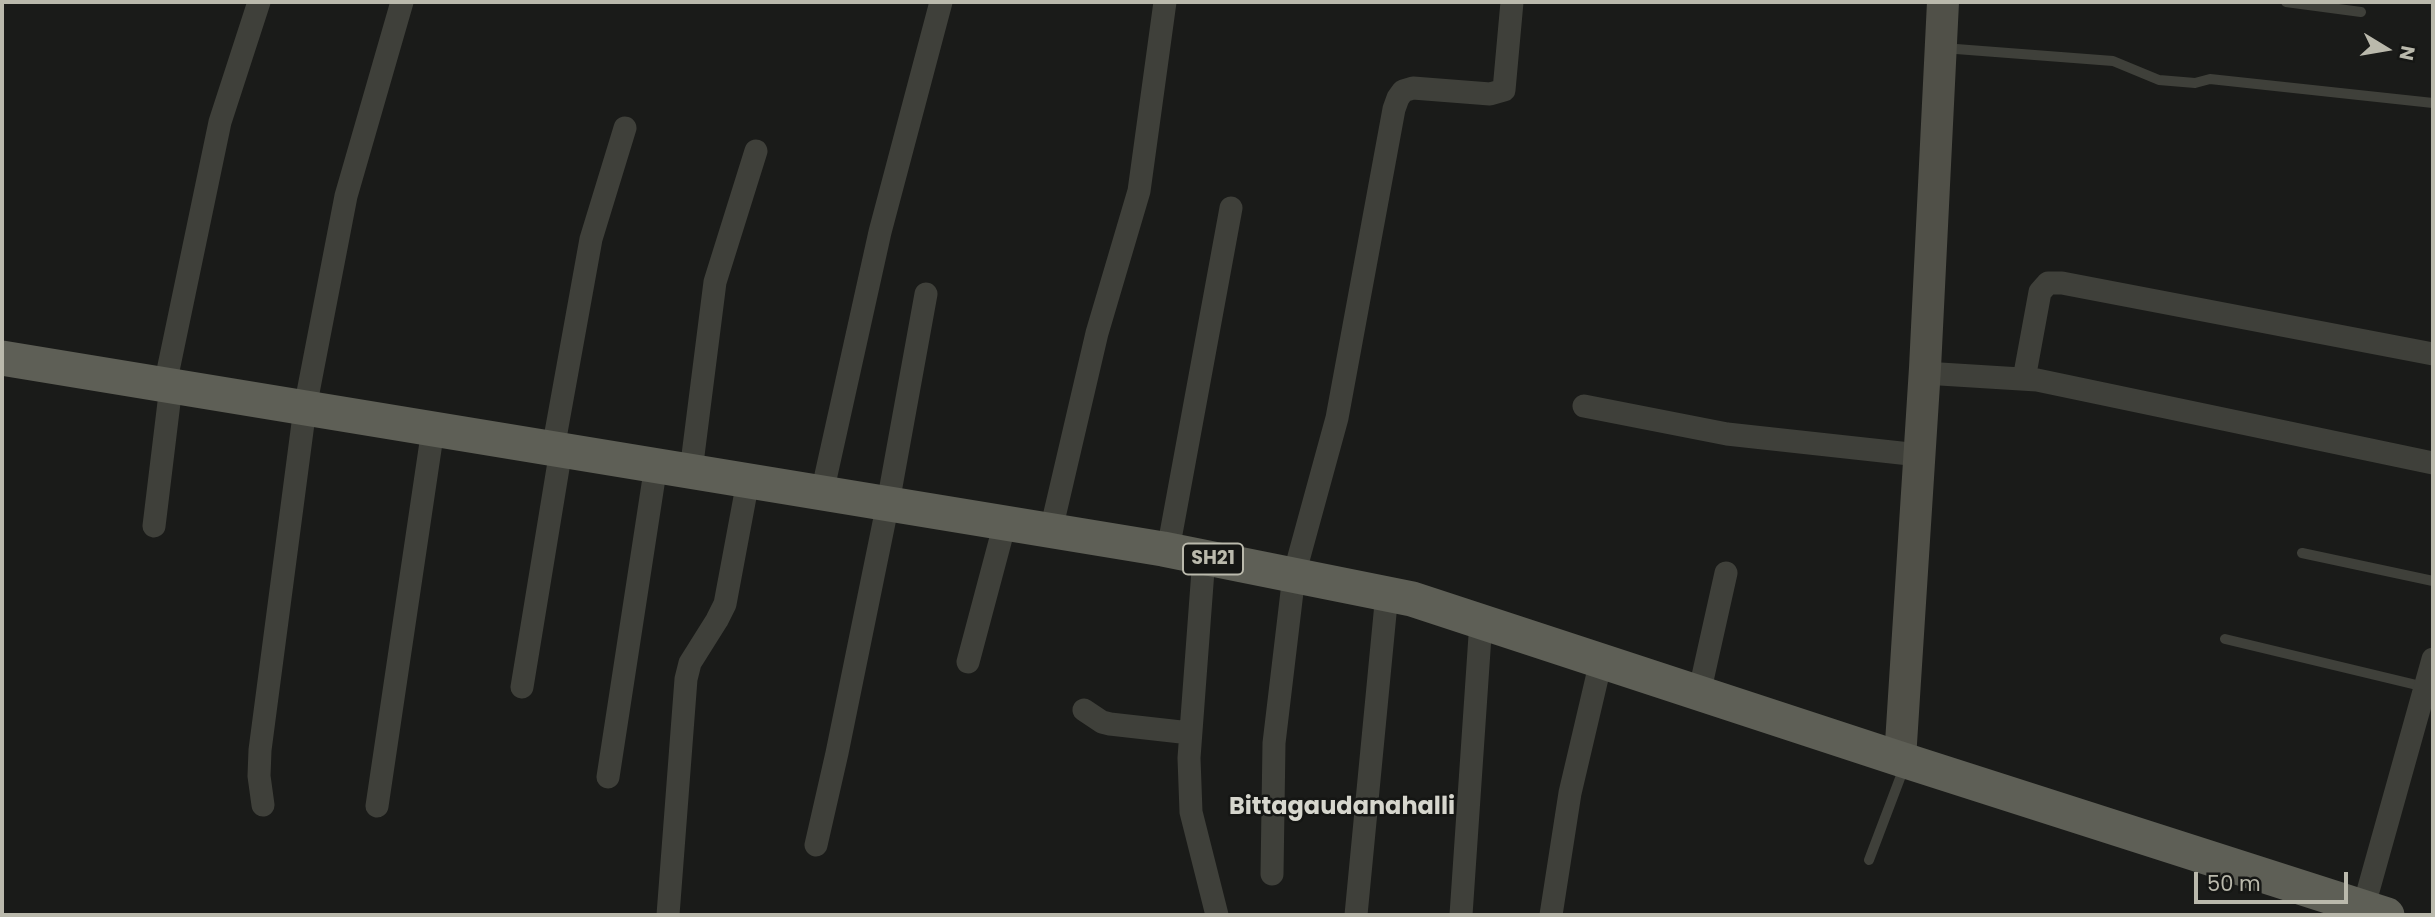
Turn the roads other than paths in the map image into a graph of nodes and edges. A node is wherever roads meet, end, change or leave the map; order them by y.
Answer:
1 (259, 2) edge
2 (402, 2) edge
3 (941, 2) edge
4 (1165, 2) edge
5 (1512, 2) edge
6 (1943, 2) edge
7 (2286, 2) edge
8 (2361, 12) dead end
9 (1940, 48) junction
10 (2433, 103) edge
11 (625, 128) dead end
12 (756, 151) dead end
13 (1231, 208) dead end
14 (926, 294) dead end
15 (2433, 354) edge
16 (2, 358) edge
17 (1924, 373) junction
18 (2024, 379) junction
19 (168, 385) junction
20 (1584, 406) dead end
21 (305, 408) junction
22 (432, 429) junction
23 (557, 449) junction
24 (1919, 455) junction
25 (2433, 463) edge
26 (656, 465) junction
27 (691, 471) junction
28 (748, 481) junction
29 (822, 493) junction
30 (888, 503) junction
31 (1005, 523) junction
32 (154, 526) dead end
33 (1052, 530) junction
34 (1168, 550) junction
35 (2302, 553) dead end
36 (1204, 557) junction
37 (1726, 573) dead end
38 (1294, 575) junction
39 (2433, 581) edge
40 (1387, 593) junction
41 (1481, 621) junction
42 (2225, 639) dead end
43 (2433, 659) edge
44 (968, 662) dead end
45 (1601, 662) junction
46 (522, 687) dead end
47 (2425, 687) junction
48 (1699, 694) junction
49 (1084, 710) dead end
50 (1190, 733) junction
51 (1903, 760) junction
52 (608, 777) dead end
53 (263, 804) dead end
54 (377, 806) dead end
55 (816, 845) dead end
56 (1869, 860) dead end
57 (1272, 873) dead end
58 (2366, 912) edge
59 (668, 915) edge
60 (1217, 915) edge
61 (1356, 915) edge
62 (1461, 915) edge
63 (1551, 915) edge

1 - 19 street
2 - 21 street
3 - 29 street
4 - 33 street
5 - 38 street
6 - 9 street
7 - 8 lane
9 - 10 lane
9 - 17 street
11 - 23 street
12 - 27 street
13 - 34 street
14 - 30 street
15 - 18 street
16 - 19 main road, SH21
17 - 18 street
17 - 24 street
18 - 25 street
19 - 21 main road, SH21
19 - 32 street
20 - 24 street
21 - 22 main road, SH21
21 - 53 street
22 - 23 main road, SH21
22 - 54 street
23 - 26 main road, SH21
23 - 46 street
24 - 51 street
26 - 27 main road, SH21
26 - 52 street
27 - 28 main road, SH21
28 - 29 main road, SH21
28 - 59 street
29 - 30 main road, SH21
30 - 31 main road, SH21
30 - 55 street
31 - 33 main road, SH21
31 - 44 street
33 - 34 main road, SH21
34 - 36 main road, SH21
35 - 39 lane
36 - 38 main road, SH21
36 - 50 street
37 - 48 street
38 - 40 main road, SH21
38 - 57 street
40 - 41 main road, SH21
40 - 61 street
41 - 45 main road, SH21
41 - 62 street
42 - 47 lane
43 - 47 street
45 - 48 main road, SH21
45 - 63 street
47 - 58 street
48 - 51 main road, SH21
49 - 50 street
50 - 60 street
51 - 56 lane
51 - 58 main road, SH21

